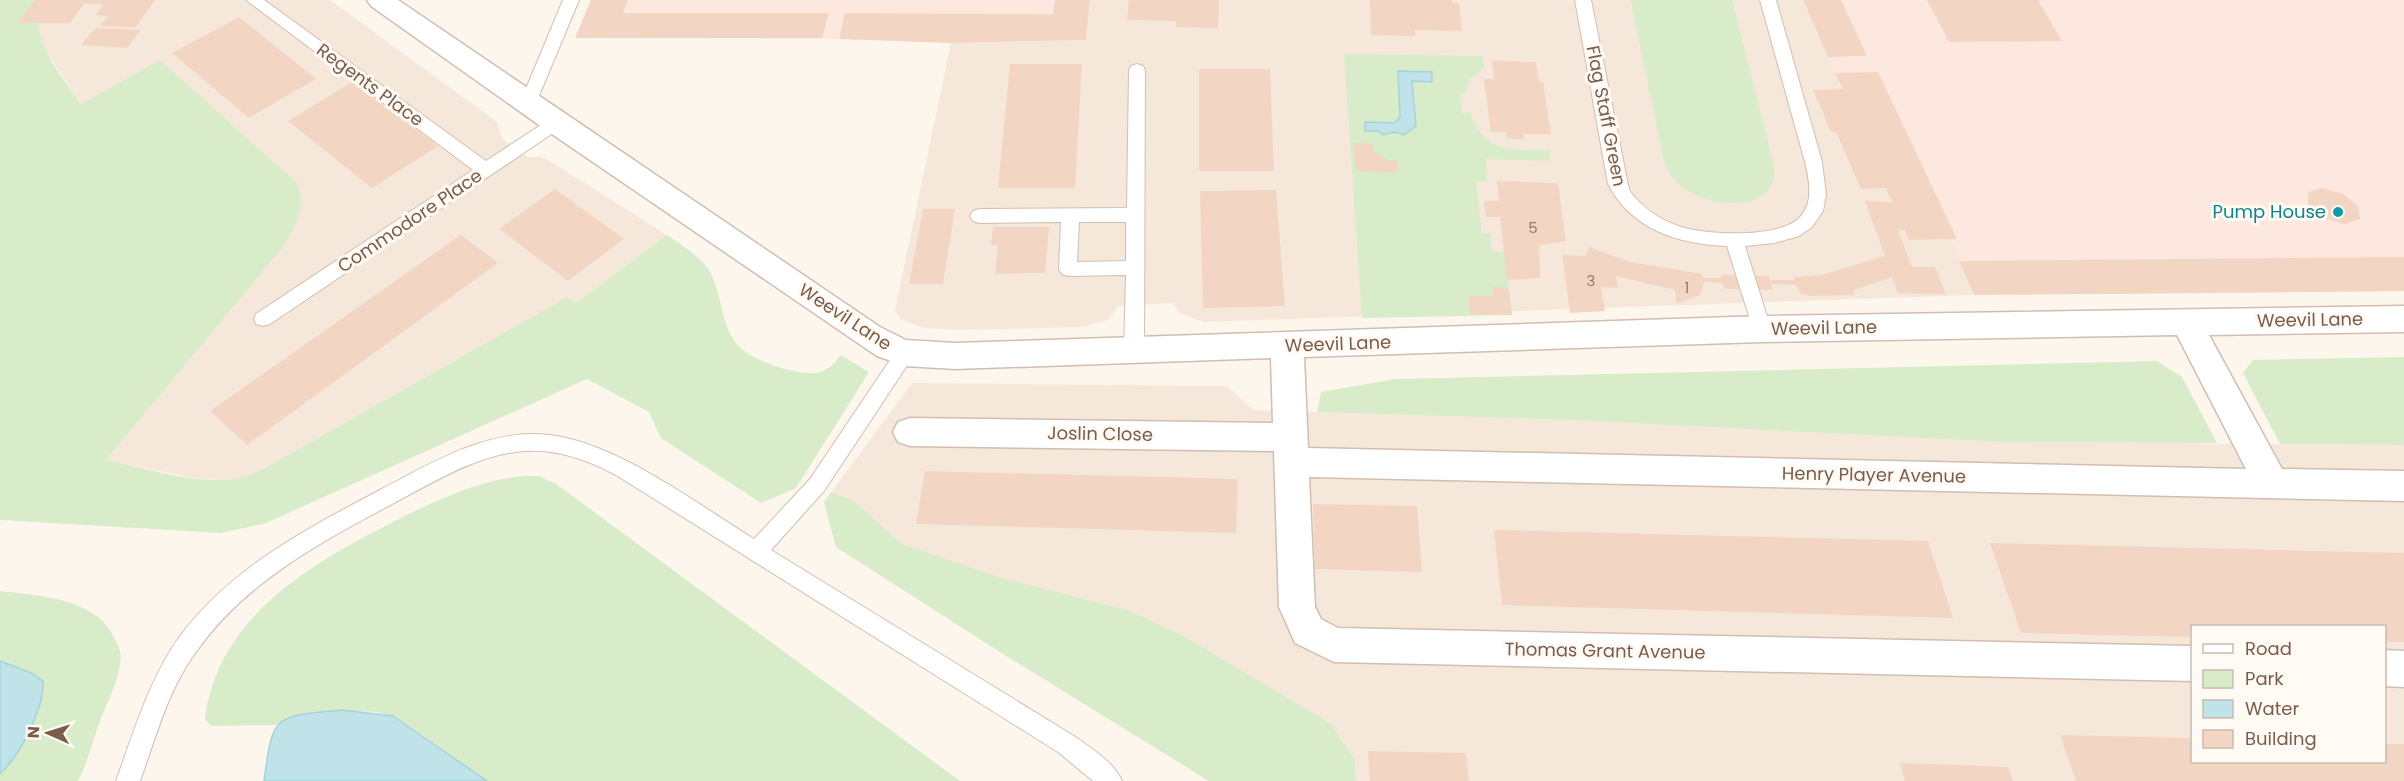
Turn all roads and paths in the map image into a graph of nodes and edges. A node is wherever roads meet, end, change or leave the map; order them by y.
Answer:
1 (254, 0) edge
2 (380, 0) edge
3 (571, 0) edge
4 (1583, 0) edge
5 (1768, 0) edge
6 (1137, 69) dead end
7 (528, 103) junction
8 (556, 123) junction
9 (486, 170) junction
10 (1135, 215) junction
11 (979, 216) dead end
12 (1070, 216) junction
13 (1733, 238) junction
14 (1135, 268) junction
15 (263, 319) dead end
16 (2404, 319) edge
17 (2186, 321) junction
18 (1762, 329) junction
19 (1287, 346) junction
20 (1134, 351) junction
21 (905, 353) junction
22 (910, 432) dead end
23 (1291, 449) junction
24 (2272, 484) junction
25 (2404, 486) edge
26 (755, 552) junction
27 (2191, 664) edge
28 (2386, 668) edge
29 (2404, 669) edge
30 (128, 781) edge
31 (1110, 781) edge

1 - 9 lane, Regents Place
2 - 7 street, Weevil Lane
3 - 7 lane
4 - 13 lane, Flag Staff Green
5 - 13 lane, Flag Staff Green
6 - 10 lane
7 - 8 street, Weevil Lane
8 - 9 lane, Commodore Place
8 - 21 street, Weevil Lane
9 - 15 lane, Commodore Place
10 - 12 lane
10 - 14 lane
11 - 12 lane
12 - 14 lane
13 - 18 lane
14 - 20 lane
16 - 17 street, Weevil Lane
17 - 18 street, Weevil Lane
17 - 24 street
18 - 19 street, Weevil Lane
19 - 20 street, Weevil Lane
19 - 23 street, Thomas Grant Avenue
20 - 21 street, Weevil Lane
21 - 26 lane
22 - 23 street, Joslin Close
23 - 24 street, Henry Player Avenue
23 - 27 street, Thomas Grant Avenue
24 - 25 street
26 - 30 lane
26 - 31 lane
28 - 29 street

